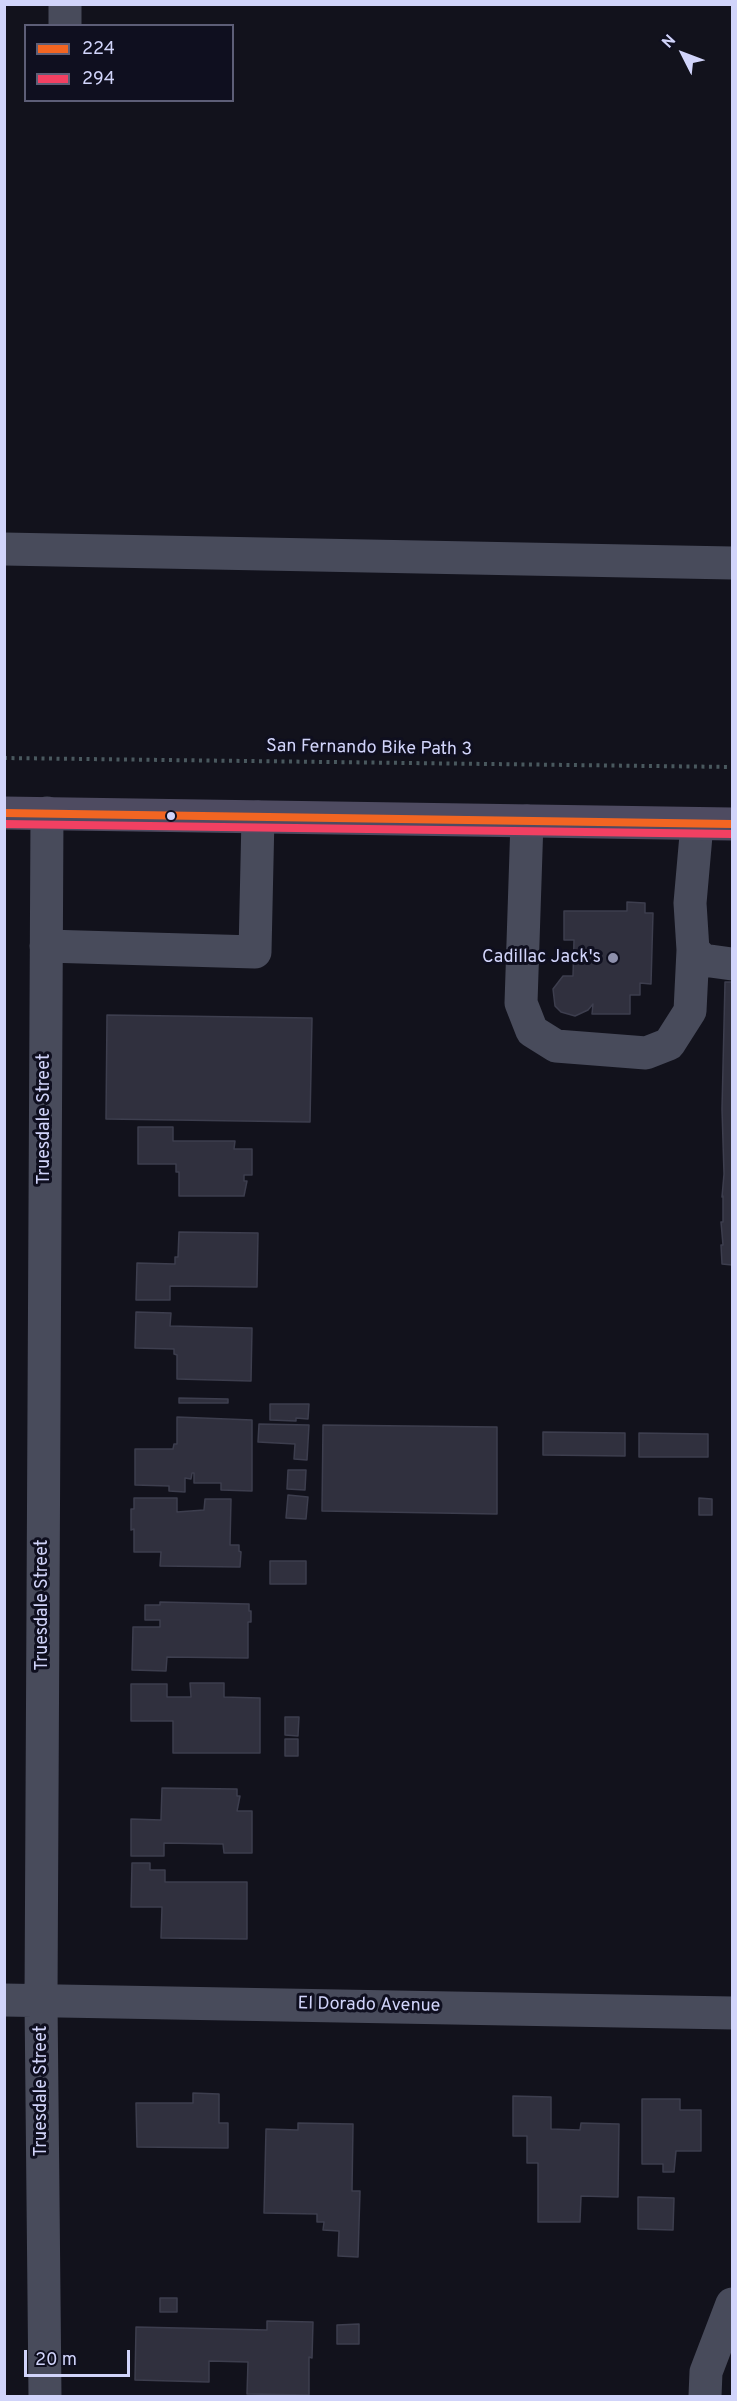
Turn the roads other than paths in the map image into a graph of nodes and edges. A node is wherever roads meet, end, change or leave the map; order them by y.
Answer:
1 (65, 4) edge
2 (65, 24) edge
3 (4, 549) edge
4 (732, 563) edge
5 (4, 813) edge
6 (47, 813) junction
7 (258, 817) junction
8 (527, 821) junction
9 (697, 824) junction
10 (732, 824) edge
11 (46, 946) junction
12 (693, 950) junction
13 (732, 964) edge
14 (4, 2000) edge
15 (41, 2000) junction
16 (732, 2013) edge
17 (732, 2304) edge
18 (45, 2397) edge
19 (705, 2397) edge

1 - 2 street
3 - 4 street
5 - 6 main road
6 - 7 main road
6 - 11 street, Truesdale Street
7 - 8 main road
7 - 11 street
8 - 9 main road
8 - 12 street
9 - 10 main road
9 - 12 street
11 - 15 street, Truesdale Street
12 - 13 street
14 - 15 street, El Dorado Avenue
15 - 16 street, El Dorado Avenue
15 - 18 street, Truesdale Street
17 - 19 street

